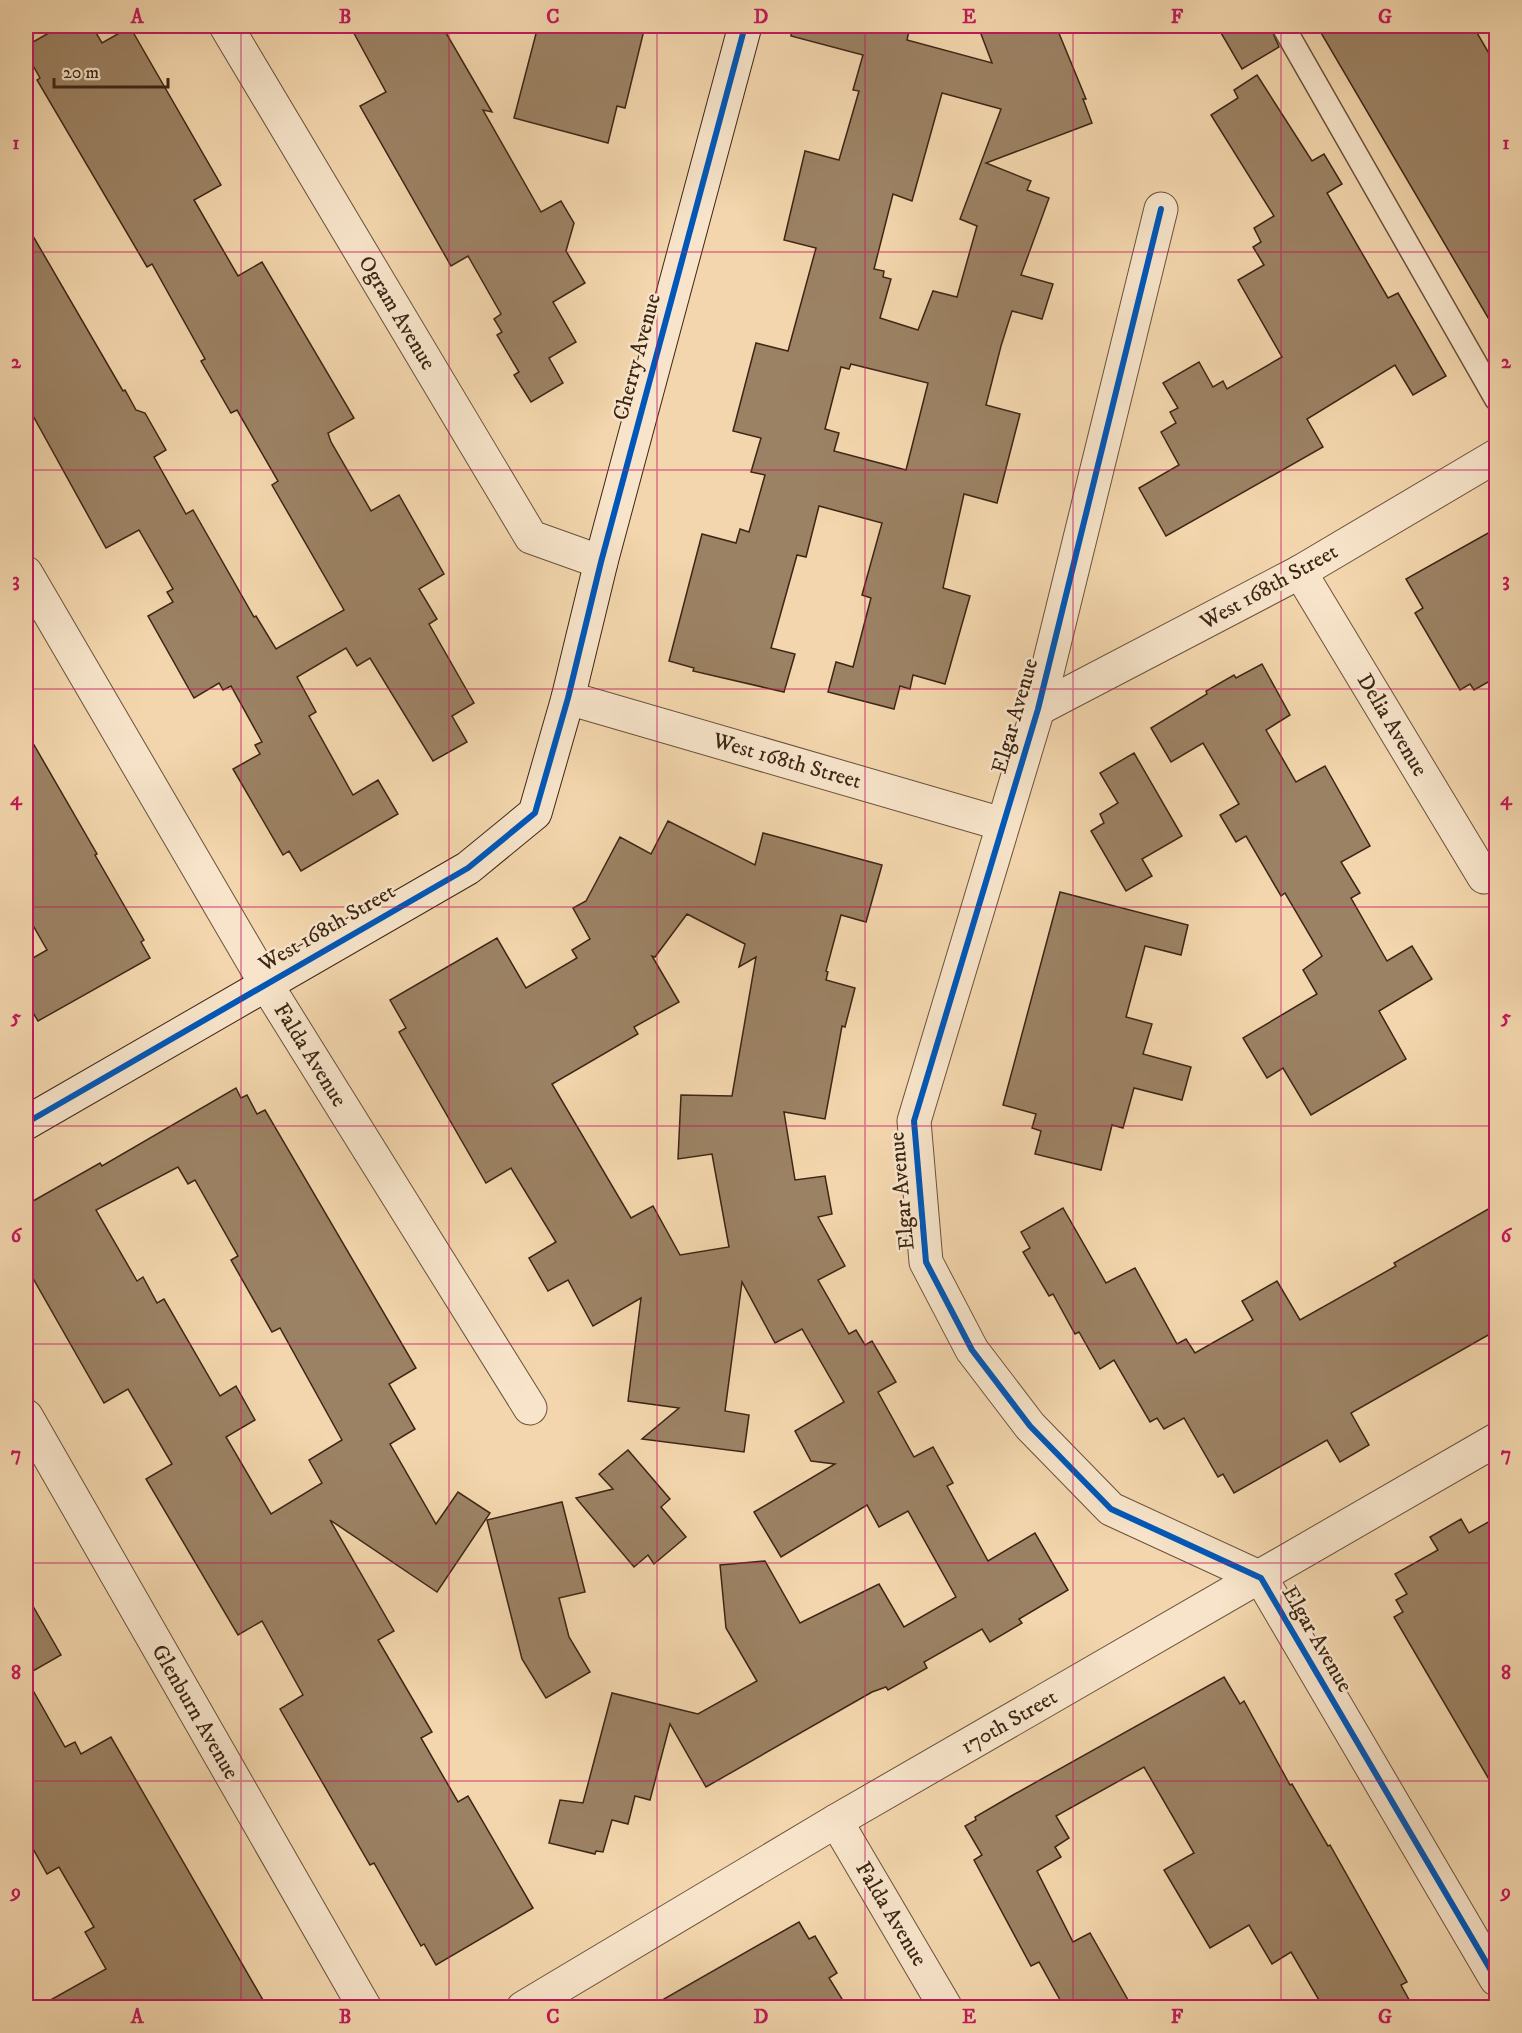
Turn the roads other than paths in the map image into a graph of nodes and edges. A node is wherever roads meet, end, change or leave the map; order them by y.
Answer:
1 (226, 26) edge
2 (745, 26) edge
3 (1283, 26) edge
4 (1161, 209) dead end
5 (1497, 399) edge
6 (1497, 456) edge
7 (601, 562) junction
8 (1300, 572) junction
9 (26, 573) edge
10 (568, 698) junction
11 (1038, 709) junction
12 (1002, 824) junction
13 (1484, 877) dead end
14 (266, 984) junction
15 (26, 1123) edge
16 (530, 1408) dead end
17 (26, 1416) edge
18 (1497, 1440) edge
19 (1261, 1578) junction
20 (836, 1821) junction
21 (1497, 1979) edge
22 (365, 2007) edge
23 (523, 2007) edge
24 (946, 2007) edge

1 - 7 street, Ogram Avenue
2 - 7 street, Cherry Avenue
3 - 5 lane
4 - 11 street, Elgar Avenue
6 - 8 street, West 168th Street
7 - 10 street, Cherry Avenue
8 - 11 street, West 168th Street
8 - 13 street, Delia Avenue
9 - 14 street, Falda Avenue
10 - 12 street, West 168th Street
10 - 14 street, West 168th Street
11 - 12 street, Elgar Avenue
12 - 19 street, Elgar Avenue
14 - 15 street, West 168th Street
14 - 16 street, Falda Avenue
17 - 22 street, Glenburn Avenue
18 - 19 street, 170th Street
19 - 20 street, 170th Street
19 - 21 street, Elgar Avenue
20 - 23 street, 170th Street
20 - 24 street, Falda Avenue

